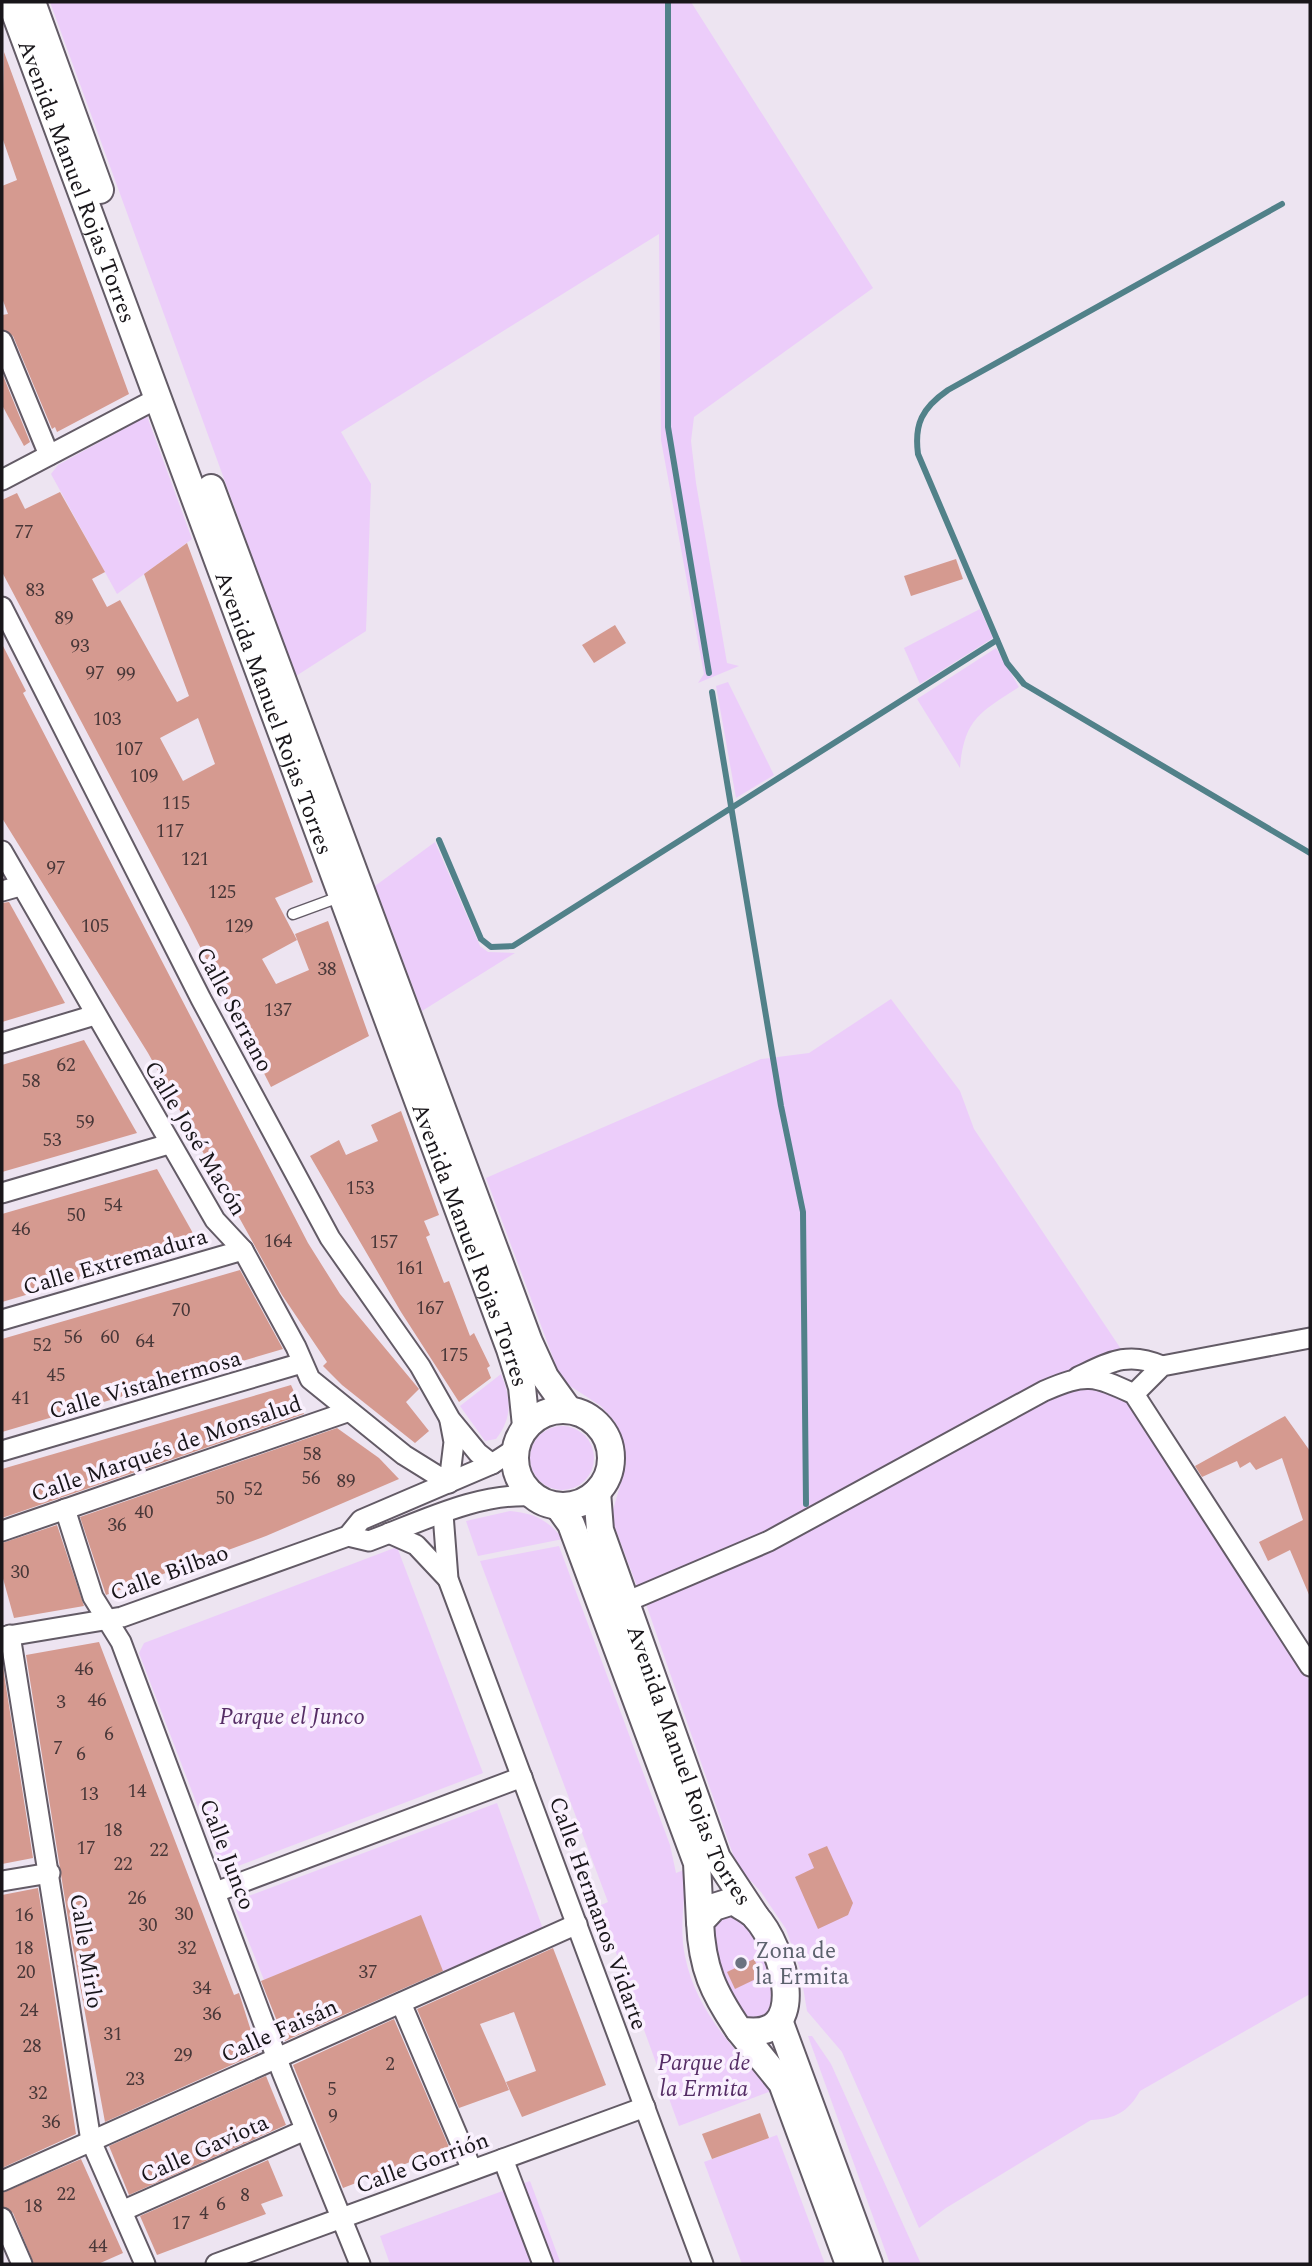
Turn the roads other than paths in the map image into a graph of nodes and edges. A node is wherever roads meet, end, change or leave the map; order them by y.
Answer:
1 (12, 2) edge
2 (32, 2) edge
3 (2, 341) edge
4 (158, 398) junction
5 (50, 455) junction
6 (2, 480) edge
7 (2, 607) edge
8 (2, 850) edge
9 (11, 889) edge
10 (343, 896) junction
11 (293, 914) dead end
12 (95, 1015) junction
13 (2, 1043) edge
14 (169, 1144) junction
15 (2, 1193) edge
16 (243, 1250) junction
17 (2, 1320) edge
18 (1310, 1338) edge
19 (302, 1363) junction
20 (1162, 1366) junction
21 (1076, 1378) junction
22 (1134, 1394) junction
23 (568, 1409) junction
24 (347, 1412) junction
25 (450, 1419) junction
26 (520, 1438) junction
27 (2, 1451) edge
28 (404, 1455) junction
29 (492, 1464) junction
30 (449, 1483) junction
31 (597, 1492) junction
32 (418, 1495) junction
33 (546, 1501) junction
34 (65, 1509) junction
35 (435, 1517) junction
36 (2, 1531) edge
37 (389, 1533) junction
38 (348, 1535) junction
39 (448, 1579) junction
40 (625, 1602) junction
41 (108, 1620) junction
42 (4, 1634) edge
43 (1310, 1666) edge
44 (522, 1777) junction
45 (50, 1873) junction
46 (2, 1881) edge
47 (216, 1892) junction
48 (756, 1916) junction
49 (700, 1922) junction
50 (577, 1924) junction
51 (401, 2003) junction
52 (780, 2023) junction
53 (739, 2030) junction
54 (278, 2057) junction
55 (645, 2106) junction
56 (305, 2130) junction
57 (92, 2141) junction
58 (503, 2159) junction
59 (472, 2170) junction
60 (2, 2181) edge
61 (122, 2211) junction
62 (2, 2218) edge
63 (339, 2219) junction
64 (22, 2264) edge
65 (145, 2264) edge
66 (216, 2264) edge
67 (360, 2264) edge
68 (542, 2264) edge
69 (704, 2264) edge
70 (849, 2264) edge
71 (869, 2264) edge

1 - 4 main road, Avenida Manuel Rojas Torres
2 - 23 main road, Avenida Manuel Rojas Torres
3 - 5 street
4 - 5 street
4 - 10 main road, Avenida Manuel Rojas Torres
5 - 6 street
7 - 25 street, Calle Serrano
8 - 9 street, Calle José Macón
9 - 12 street, Calle José Macón
10 - 11 lane
10 - 26 main road, Avenida Manuel Rojas Torres
12 - 13 street
12 - 14 street, Calle José Macón
14 - 15 street
14 - 16 street, Calle José Macón
16 - 17 street, Calle Extremadura
16 - 19 street, Calle José Macón
18 - 20 street
19 - 24 street, Calle José Macón
19 - 27 street, Calle Vistahermosa
20 - 21 street
20 - 22 street
21 - 22 street
21 - 40 street
22 - 43 street
23 - 26 main road
23 - 31 main road
24 - 28 street, Calle José Macón
24 - 34 street, Calle Marqués de Monsalud
25 - 29 street, Calle Serrano
25 - 30 street, Calle Serrano
26 - 29 street, Calle Bilbao
26 - 33 main road
28 - 30 street, Calle José Macón
28 - 32 street
29 - 30 street, Calle Bilbao
30 - 32 street, Calle Bilbao
31 - 33 main road
31 - 40 main road, Avenida Manuel Rojas Torres
32 - 35 street, Calle Hermanos Vidarte
32 - 38 street, Calle Bilbao
33 - 35 street, Calle Bilbao
33 - 49 main road, Avenida Manuel Rojas Torres
34 - 36 street, Calle Marqués de Monsalud
34 - 41 street, Calle Junco
35 - 37 street, Calle Bilbao
35 - 39 street, Calle Hermanos Vidarte
37 - 38 street, Calle Bilbao
37 - 39 street, Calle Hermanos Vidarte
38 - 41 street, Calle Bilbao
39 - 44 street, Calle Hermanos Vidarte
40 - 48 main road, Avenida Manuel Rojas Torres
41 - 42 street, Calle Bilbao
41 - 47 street, Calle Junco
42 - 45 street, Calle Mirlo
44 - 47 street
44 - 50 street, Calle Hermanos Vidarte
45 - 46 street
45 - 57 street, Calle Mirlo
47 - 54 street, Calle Junco
48 - 49 main road
48 - 52 main road, Avenida Manuel Rojas Torres
49 - 53 main road, Avenida Manuel Rojas Torres
50 - 51 street, Calle Faisán
50 - 55 street, Calle Hermanos Vidarte
51 - 54 street, Calle Faisán
51 - 59 street
52 - 53 main road
52 - 71 main road
53 - 70 main road
54 - 56 street, Calle Junco
54 - 57 street, Calle Faisán
55 - 58 street, Calle Gorrión
55 - 69 street, Calle Hermanos Vidarte
56 - 61 street, Calle Gaviota
56 - 63 street, Calle Junco
57 - 60 street, Calle Faisán
57 - 61 street, Calle Mirlo
58 - 59 street, Calle Gorrión
58 - 68 street
59 - 63 street, Calle Gorrión
61 - 65 street, Calle Mirlo
62 - 64 street
63 - 66 street, Calle Gorrión
63 - 67 street, Calle Junco

